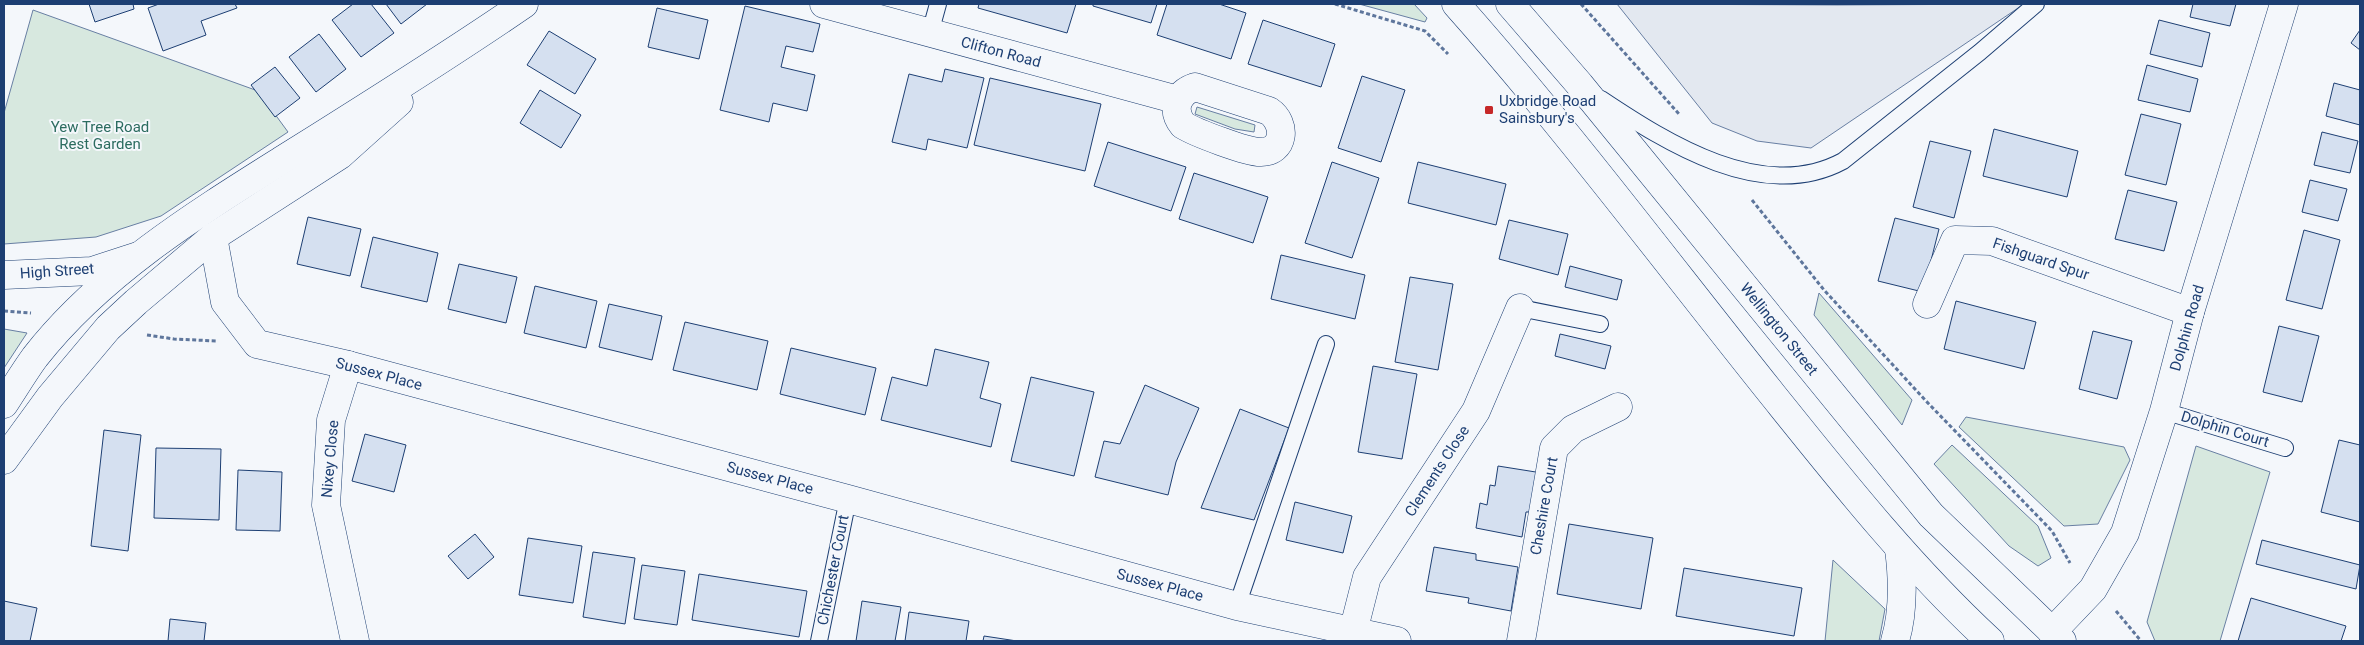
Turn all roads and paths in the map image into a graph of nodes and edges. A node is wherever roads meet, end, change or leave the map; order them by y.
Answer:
1 (524, 4) edge
2 (824, 4) edge
3 (938, 4) edge
4 (1334, 4) edge
5 (1443, 4) edge
6 (1456, 4) edge
7 (1510, 4) edge
8 (1582, 4) edge
9 (2036, 4) edge
10 (2284, 4) edge
11 (1481, 32) junction
12 (930, 33) junction
13 (1448, 54) dead end
14 (446, 58) junction
15 (1580, 85) junction
16 (1178, 100) dead end
17 (1686, 118) dead end
18 (1748, 195) dead end
19 (214, 237) junction
20 (138, 256) junction
21 (4, 274) edge
22 (1927, 304) dead end
23 (1520, 308) joint
24 (4, 311) edge
25 (2190, 312) junction
26 (40, 314) dead end
27 (1600, 324) dead end
28 (1326, 344) dead end
29 (348, 365) junction
30 (4, 404) edge
31 (1618, 407) dead end
32 (2164, 411) junction
33 (2285, 448) dead end
34 (4, 460) edge
35 (848, 499) junction
36 (1899, 549) junction
37 (2072, 566) dead end
38 (1237, 606) junction
39 (2118, 614) dead end
40 (1353, 632) junction
41 (2057, 637) edge
42 (355, 641) edge
43 (819, 641) edge
44 (1397, 641) edge
45 (1521, 641) edge
46 (1895, 641) edge
47 (1990, 641) edge
48 (2141, 641) edge

1 - 14 street
2 - 12 street, Clifton Road
3 - 12 lane
4 - 13 path
5 - 11 street
6 - 11 street
7 - 15 street, Wellington Street
8 - 17 path
9 - 15 lane
10 - 25 street, Dolphin Road
11 - 36 street
12 - 16 street, Clifton Road
14 - 19 street
14 - 20 street
15 - 41 street, Wellington Street
18 - 37 path
19 - 29 street, Sussex Place
19 - 34 street
20 - 21 street, High Street
20 - 30 street
22 - 25 street, Fishguard Spur
23 - 27 lane
23 - 40 street, Clements Close
24 - 26 path
25 - 32 street, Dolphin Road
28 - 38 lane
29 - 35 street, Sussex Place
29 - 42 street, Nixey Close
31 - 45 street, Cheshire Court
32 - 33 lane, Dolphin Court
32 - 41 street, Dolphin Road
35 - 38 street, Sussex Place
35 - 43 lane, Chichester Court
36 - 46 street
36 - 47 street
38 - 40 street, Sussex Place
39 - 48 path
40 - 44 street, Sussex Place

